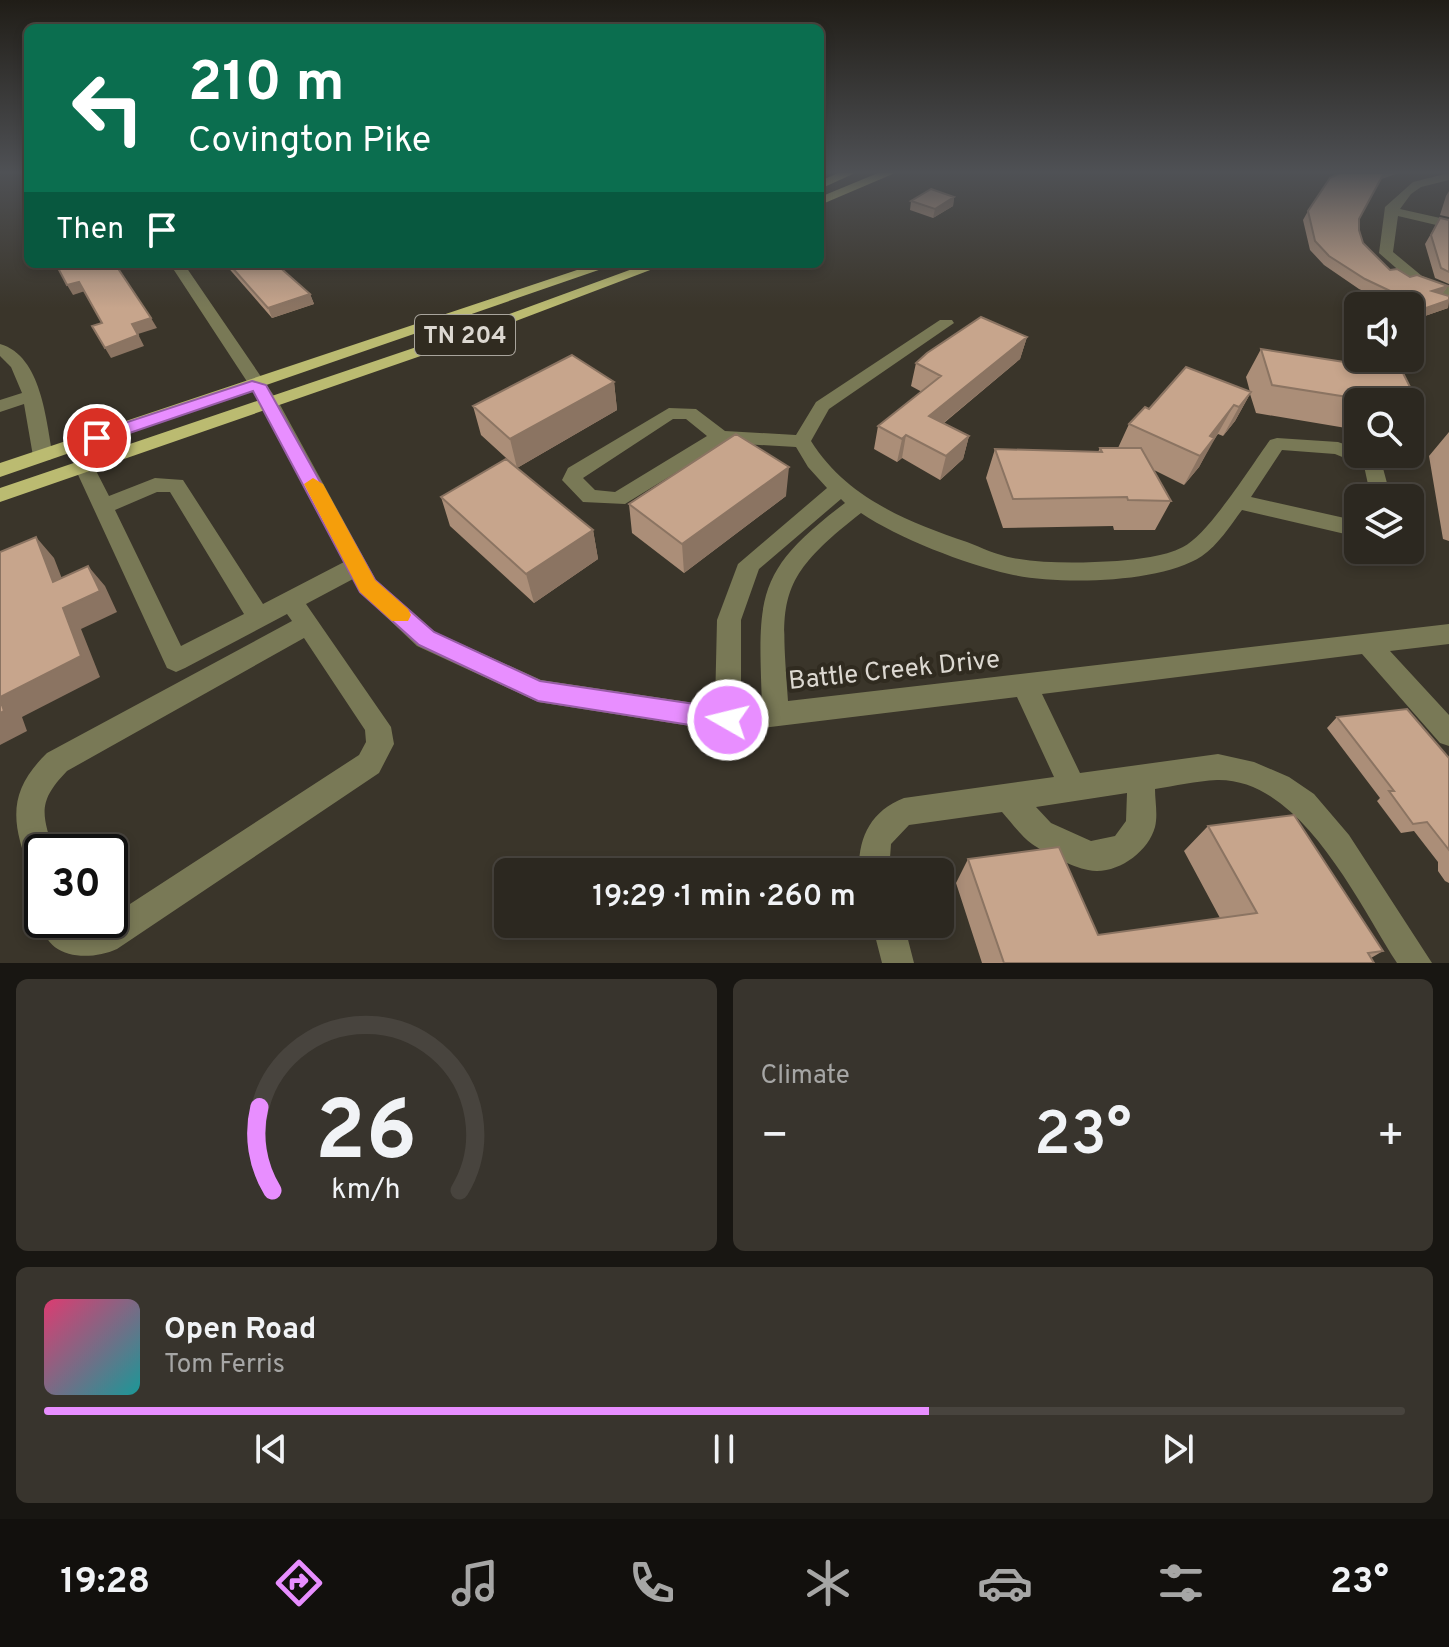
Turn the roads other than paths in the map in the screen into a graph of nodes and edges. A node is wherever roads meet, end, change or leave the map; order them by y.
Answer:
1 (1388, 218) edge
2 (1423, 218) edge
3 (1449, 224) edge
4 (180, 268) edge
5 (598, 268) edge
6 (647, 268) edge
7 (1449, 292) edge
8 (946, 323) dead end
9 (0, 349) edge
10 (264, 394) junction
11 (32, 396) junction
12 (0, 406) edge
13 (720, 437) junction
14 (802, 441) junction
15 (43, 456) junction
16 (84, 466) junction
17 (0, 470) edge
18 (1378, 484) edge
19 (840, 489) junction
20 (0, 495) edge
21 (1235, 501) junction
22 (860, 503) junction
23 (103, 507) junction
24 (1344, 526) edge
25 (357, 566) junction
26 (290, 599) junction
27 (258, 616) junction
28 (306, 625) junction
29 (1449, 634) edge
30 (1370, 646) junction
31 (176, 661) junction
32 (1025, 685) junction
33 (190, 688) junction
34 (776, 713) junction
35 (728, 720) junction
36 (1449, 734) edge
37 (1141, 777) junction
38 (1072, 786) junction
39 (1007, 796) junction
40 (35, 834) edge
41 (874, 858) edge
42 (128, 923) edge
43 (73, 938) edge
44 (106, 938) edge
45 (892, 938) edge
46 (898, 963) edge
47 (1416, 963) edge

1 - 7 street
2 - 3 street
4 - 10 street, Battle Creek Drive
5 - 10 main road, TN 204
6 - 10 main road, TN 204
8 - 14 street
9 - 11 street
10 - 15 main road, TN 204
10 - 16 main road, TN 204
10 - 25 street, Battle Creek Drive
11 - 12 street
11 - 15 street
13 - 13 street
13 - 14 street
14 - 19 street
15 - 17 main road, TN 204
16 - 20 main road, TN 204
16 - 23 street
18 - 21 street
19 - 22 street
19 - 35 street
21 - 22 street
21 - 24 street
22 - 34 street
23 - 27 street
23 - 31 street
25 - 26 street
25 - 35 street, Battle Creek Drive
26 - 27 street
26 - 28 street
27 - 31 street
28 - 33 street
28 - 42 street
29 - 30 street, Battle Creek Drive
30 - 32 street, Battle Creek Drive
30 - 36 street
31 - 33 street
32 - 34 street, Battle Creek Drive
32 - 38 street
33 - 40 street
34 - 35 street, Battle Creek Drive
37 - 38 street
37 - 39 street
37 - 47 street
38 - 39 street
39 - 41 street
43 - 44 street
45 - 46 street

